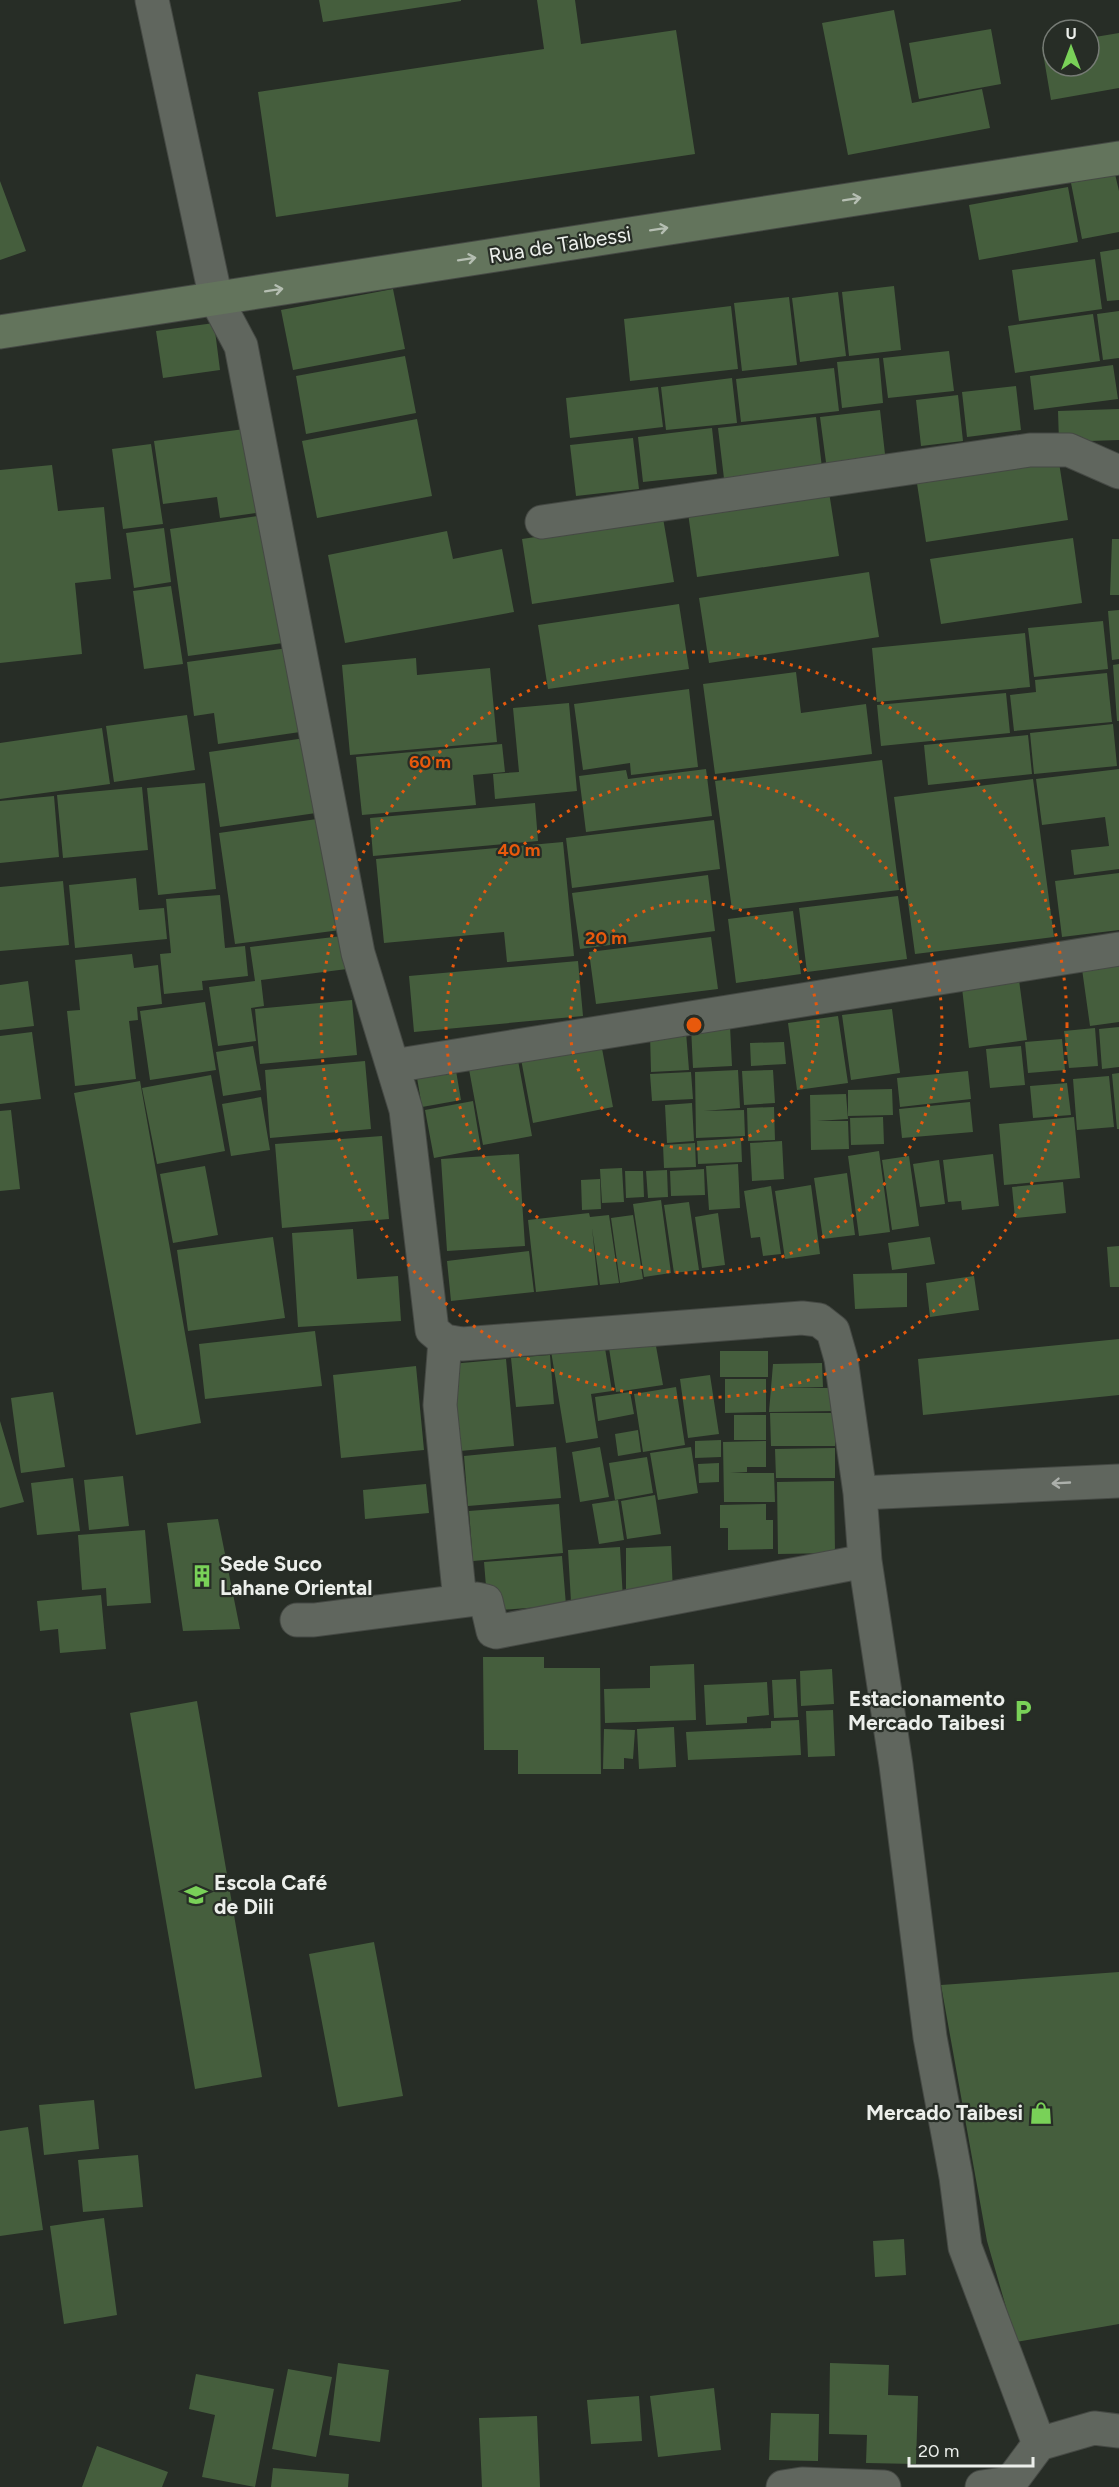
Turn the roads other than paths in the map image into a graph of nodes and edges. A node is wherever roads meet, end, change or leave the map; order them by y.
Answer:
1 (152, 0) edge
2 (1119, 158) edge
3 (216, 299) junction
4 (0, 332) edge
5 (1119, 472) edge
6 (542, 522) dead end
7 (1119, 949) edge
8 (393, 1066) junction
9 (445, 1341) junction
10 (1119, 1480) edge
11 (860, 1493) junction
12 (865, 1561) junction
13 (460, 1601) junction
14 (297, 1620) dead end
15 (1119, 2431) edge
16 (1039, 2444) junction
17 (783, 2487) edge
18 (884, 2487) edge
19 (982, 2487) edge

1 - 3 street
3 -> 2 street, Rua de Taibessi
3 - 4 street, Rua de Taibessi
3 - 8 street
5 - 6 street
7 - 8 street
8 - 9 street
9 - 11 street
9 - 13 street
10 -> 11 street
11 - 12 street
12 - 13 street
12 - 16 street
13 - 14 street
15 - 16 street
16 - 19 street
17 - 18 street

